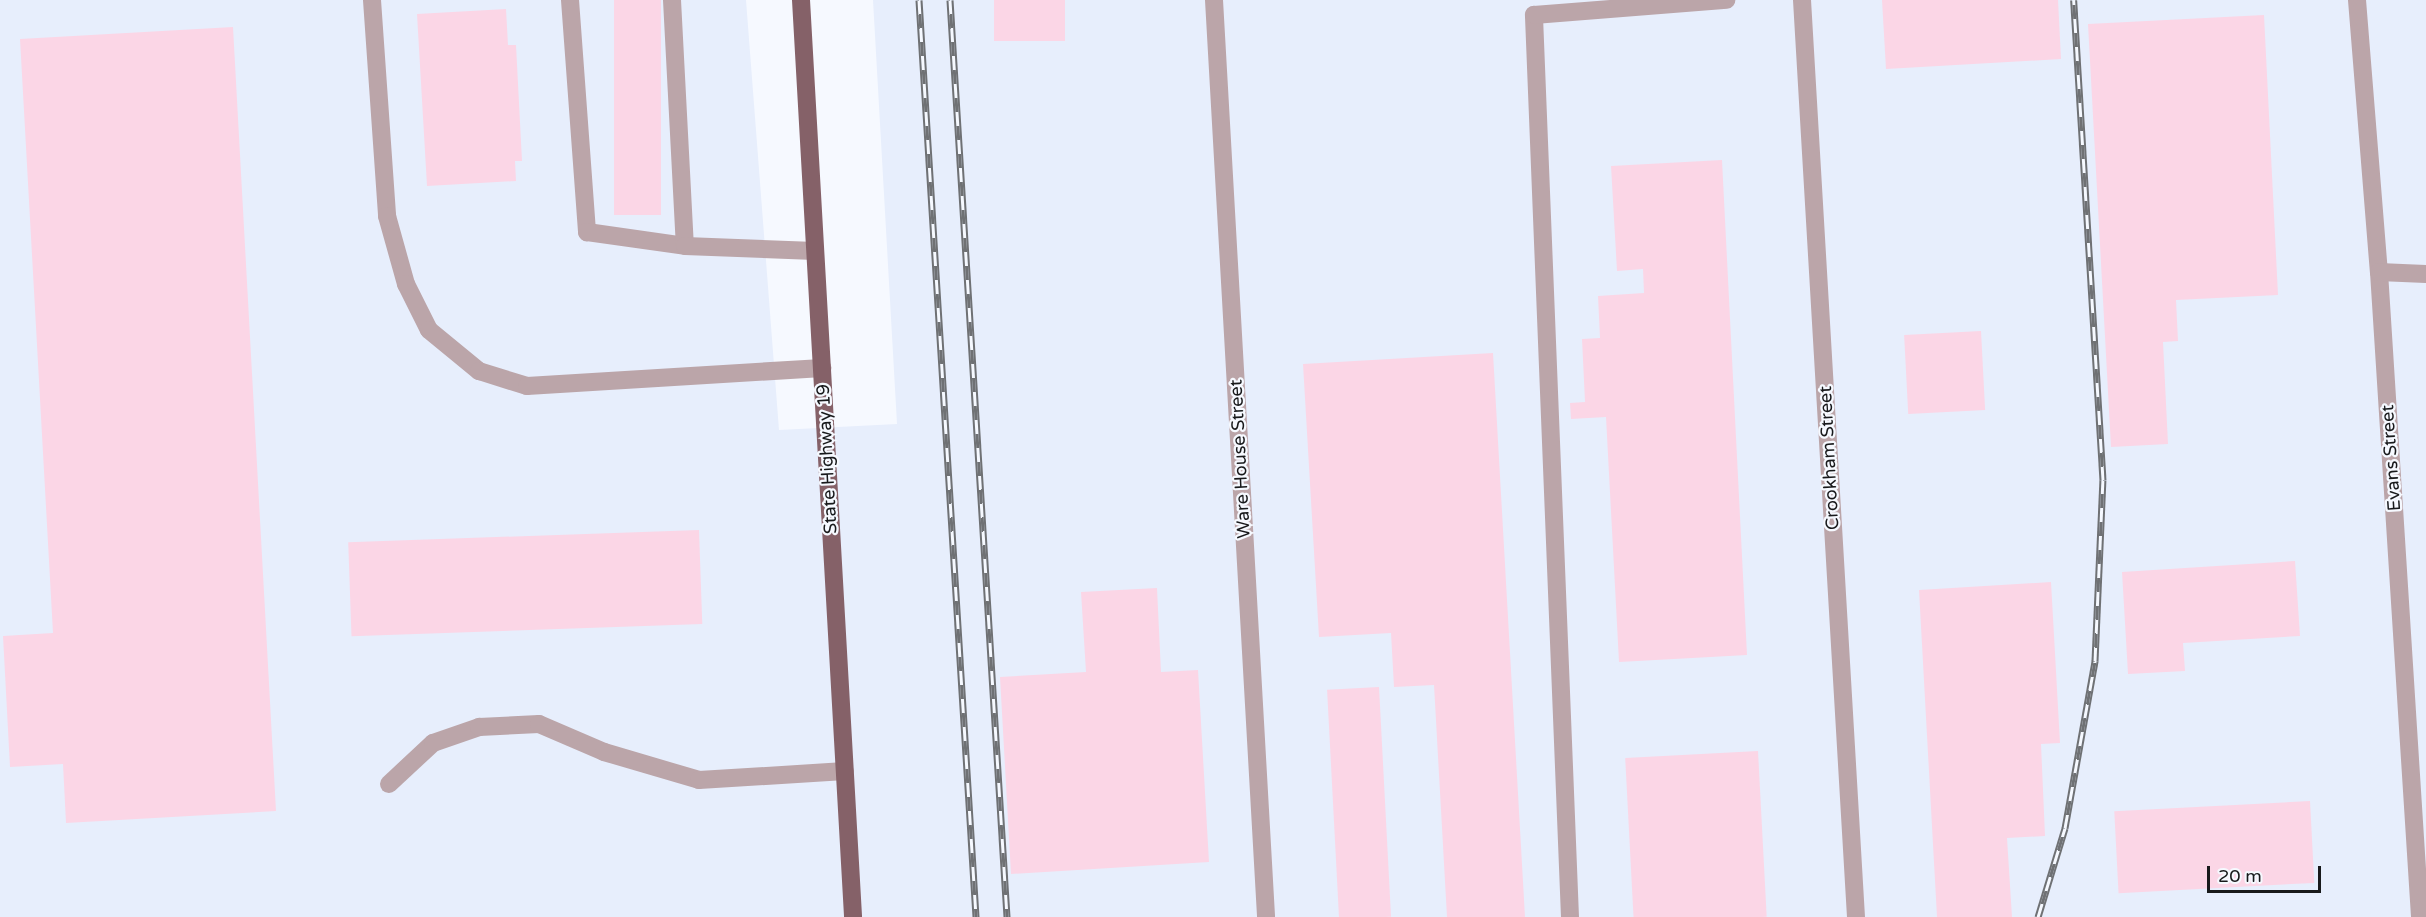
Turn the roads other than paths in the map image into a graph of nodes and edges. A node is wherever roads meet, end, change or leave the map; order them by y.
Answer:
1 (372, 0) edge
2 (570, 0) edge
3 (672, 0) edge
4 (801, 0) edge
5 (1214, 0) edge
6 (1726, 0) edge
7 (1802, 0) edge
8 (2357, 0) edge
9 (685, 246) junction
10 (815, 251) junction
11 (2379, 272) junction
12 (2426, 274) edge
13 (822, 368) junction
14 (845, 771) junction
15 (389, 784) dead end
16 (853, 917) edge
17 (1266, 917) edge
18 (1570, 917) edge
19 (1856, 917) edge
20 (2420, 917) edge

1 - 13 street
2 - 9 street
3 - 9 street
4 - 10 main road, State Highway 19
5 - 17 street, Ware House Street
6 - 18 street
7 - 19 street, Crookham Street
8 - 11 street, Evans Street
9 - 10 street
10 - 13 main road, State Highway 19
11 - 12 street
11 - 20 street, Evans Street
13 - 14 main road, State Highway 19
14 - 15 street
14 - 16 main road, State Highway 19

